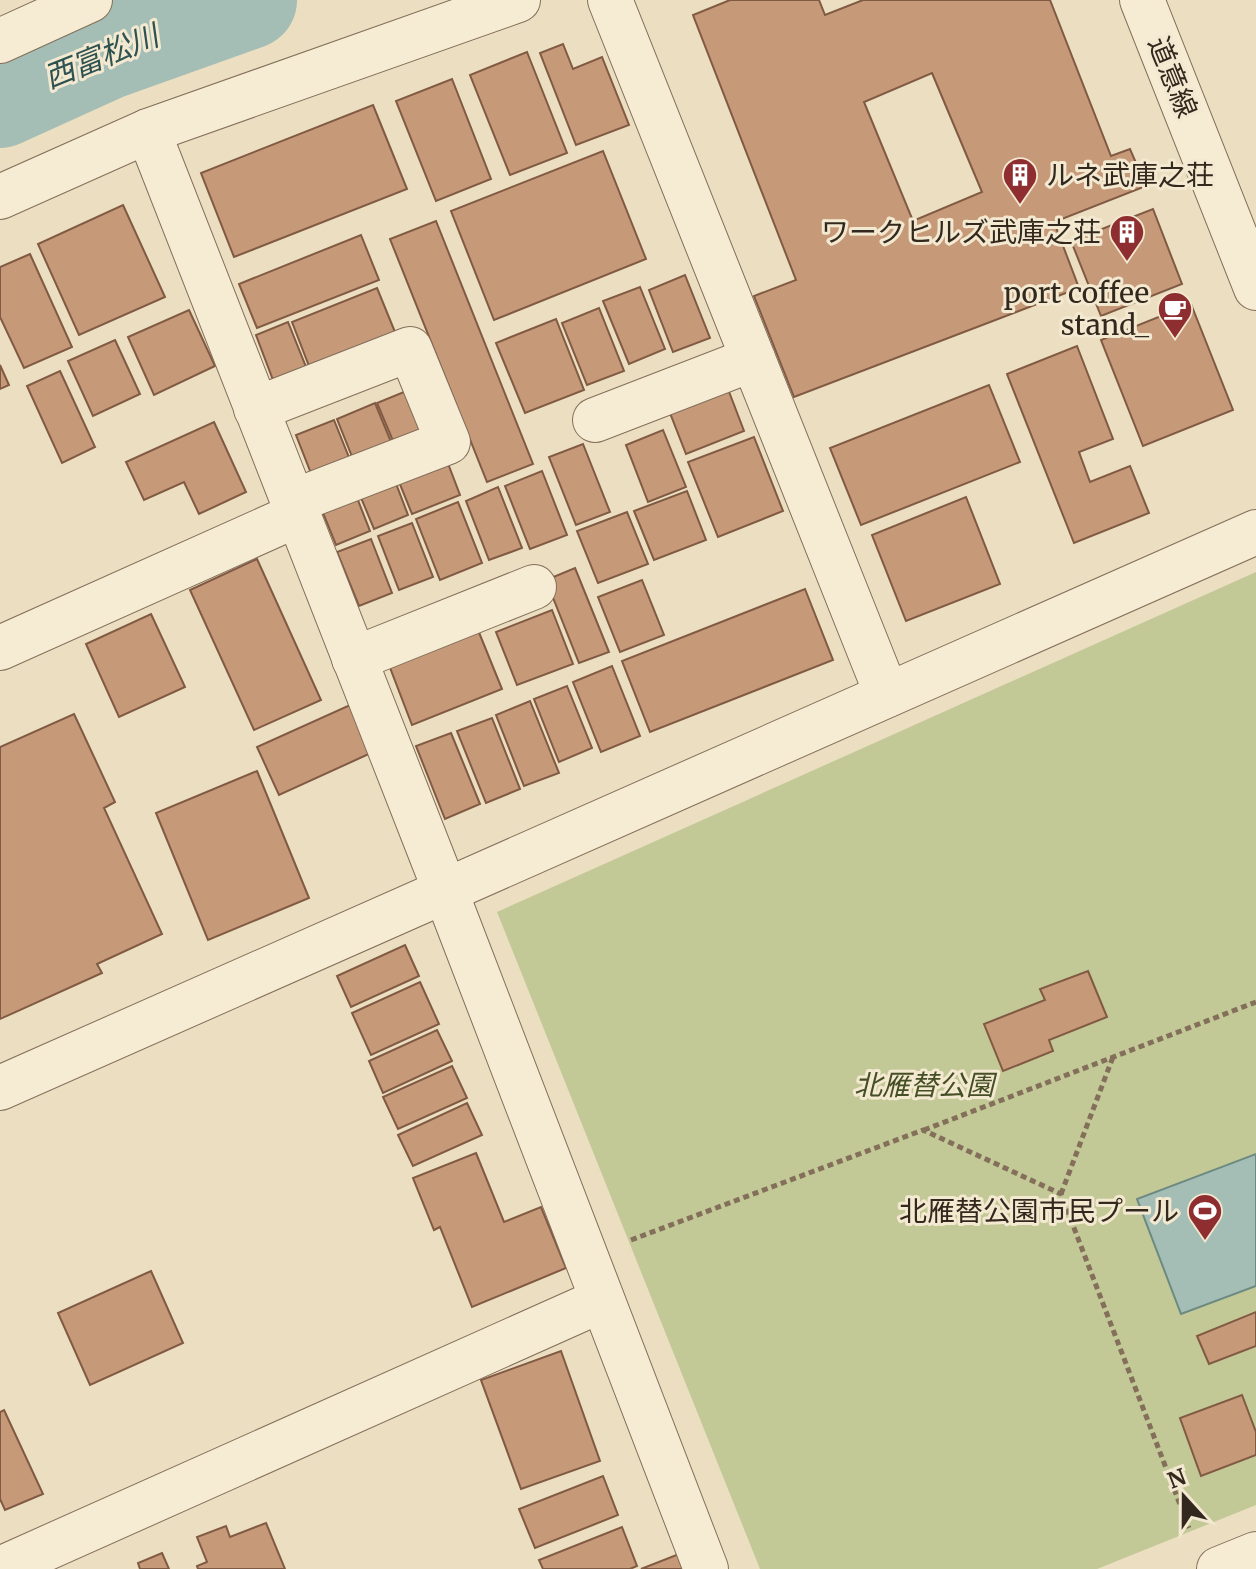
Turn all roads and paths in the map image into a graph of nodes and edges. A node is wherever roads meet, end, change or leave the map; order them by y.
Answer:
1 (90, 0) edge
2 (518, 0) edge
3 (610, 0) edge
4 (1142, 0) edge
5 (0, 41) edge
6 (148, 131) junction
7 (0, 197) edge
8 (1256, 288) edge
9 (753, 359) junction
10 (256, 409) junction
11 (595, 420) dead end
12 (294, 508) junction
13 (1256, 532) edge
14 (534, 587) dead end
15 (0, 648) edge
16 (354, 659) junction
17 (887, 695) junction
18 (445, 890) junction
19 (1256, 1002) edge
20 (1113, 1057) junction
21 (0, 1088) edge
22 (923, 1130) junction
23 (1061, 1194) junction
24 (585, 1258) junction
25 (602, 1300) junction
26 (1256, 1554) edge
27 (1206, 1555) edge
28 (0, 1569) edge
29 (706, 1569) edge

1 - 5 street
2 - 6 street
3 - 9 street
4 - 8 street, 道意線
6 - 7 street
6 - 10 street
9 - 11 street
9 - 17 street
10 - 12 street
10 - 12 street
12 - 15 street
12 - 16 street
13 - 17 street
14 - 16 street
16 - 18 street
17 - 18 street
18 - 21 street
18 - 24 street
19 - 20 path
20 - 22 path
20 - 23 path
22 - 23 path
22 - 24 path
23 - 27 path
24 - 25 street
25 - 28 street
25 - 29 street
26 - 27 street

